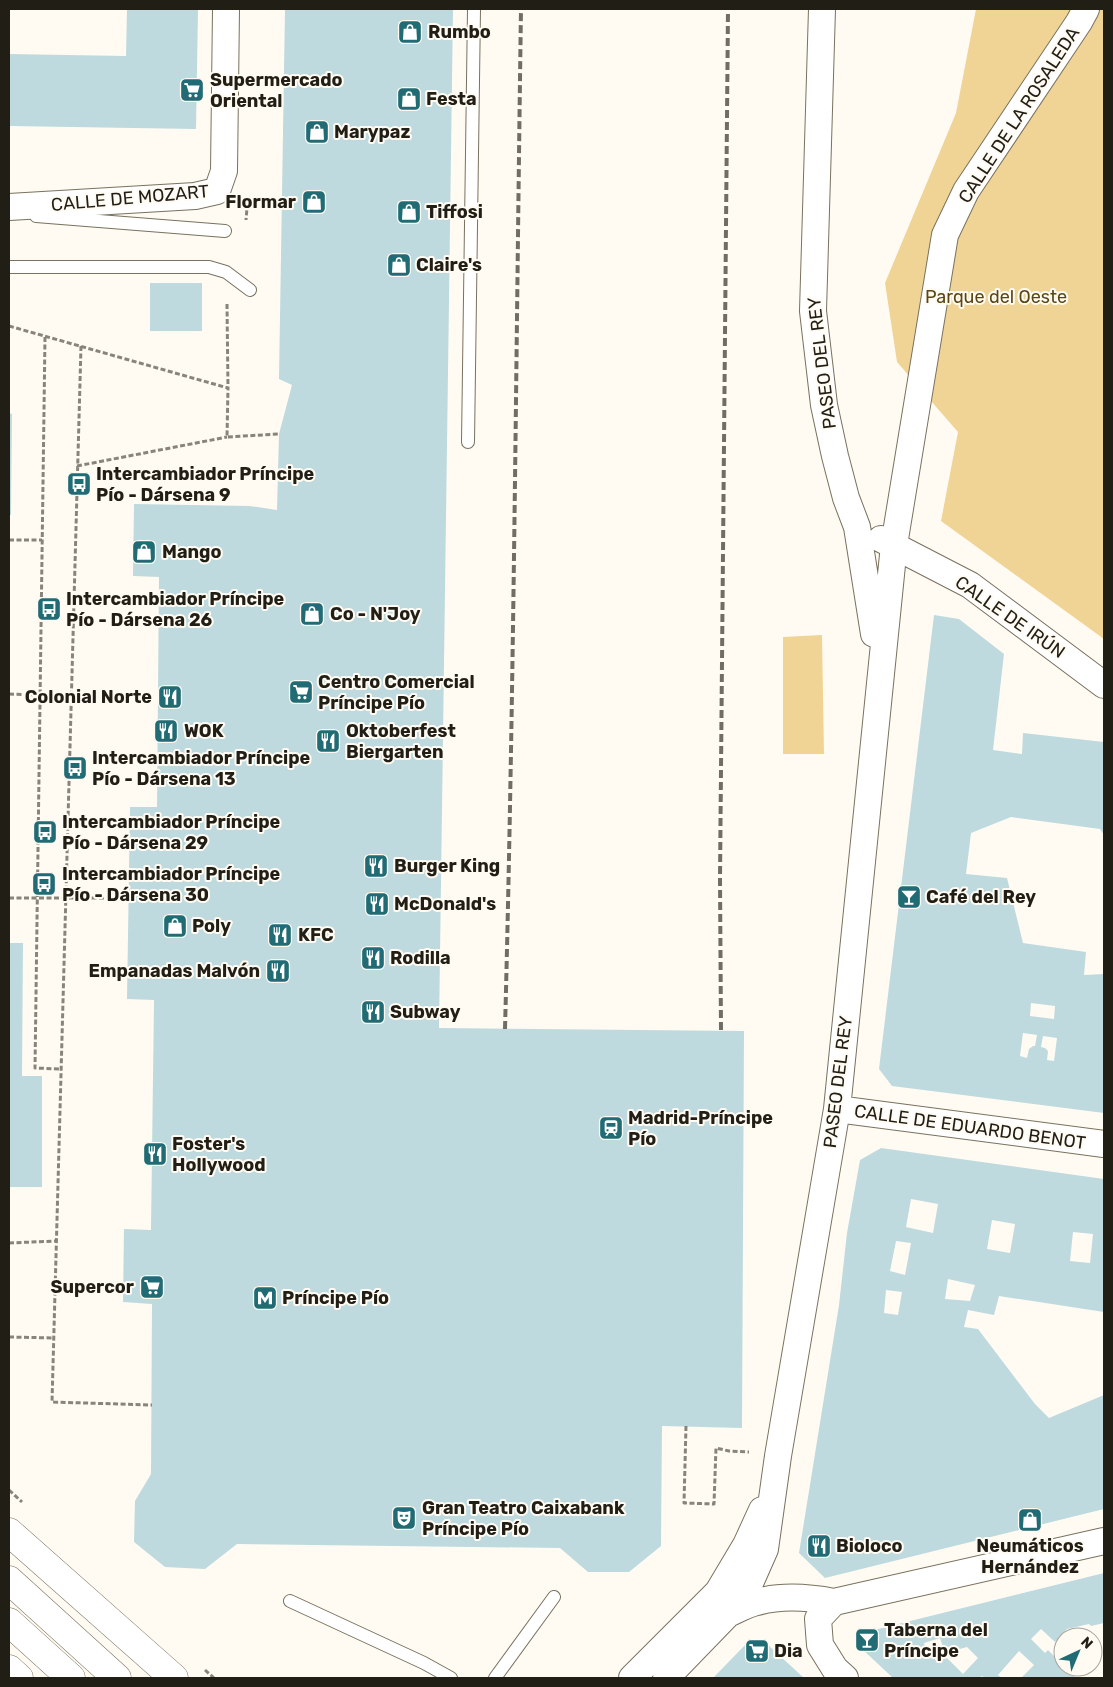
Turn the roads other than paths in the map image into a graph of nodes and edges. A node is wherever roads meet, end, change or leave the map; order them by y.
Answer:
1 (226, 9) edge
2 (474, 9) edge
3 (822, 9) edge
4 (1086, 9) edge
5 (9, 207) edge
6 (9, 214) edge
7 (225, 231) dead end
8 (9, 267) edge
9 (250, 290) dead end
10 (468, 442) dead end
11 (858, 528) junction
12 (894, 545) junction
13 (880, 682) junction
14 (1104, 685) edge
15 (837, 1109) junction
16 (1104, 1144) edge
17 (776, 1480) junction
18 (9, 1532) edge
19 (1104, 1541) edge
20 (9, 1580) edge
21 (554, 1597) dead end
22 (290, 1602) dead end
23 (834, 1602) junction
24 (728, 1614) junction
25 (9, 1622) edge
26 (9, 1670) edge
27 (19, 1678) edge
28 (70, 1678) edge
29 (118, 1678) edge
30 (174, 1678) edge
31 (451, 1678) edge
32 (495, 1678) edge
33 (632, 1678) edge
34 (666, 1678) edge
35 (845, 1678) edge

1 - 5 street, CALLE DE MOZART
2 - 10 lane
3 - 11 street, PASEO DEL REY
4 - 12 street, CALLE DE LA ROSALEDA
6 - 7 lane
8 - 9 lane
11 - 12 street, CALLE DE IRÚN
11 - 13 street, PASEO DEL REY
12 - 13 street, PASEO DEL REY
12 - 14 street, CALLE DE IRÚN
13 - 15 street, PASEO DEL REY
15 - 16 street, CALLE DE EDUARDO BENOT
15 - 17 street, PASEO DEL REY
17 - 24 street, PASEO DEL REY
17 - 33 street, PASEO DEL REY
18 - 30 main road
19 - 23 street
20 - 29 main road
21 - 32 lane
22 - 31 lane
23 - 24 street, PASEO DEL REY
23 - 35 street
24 - 34 street, PASEO DEL REY
25 - 28 main road
26 - 27 main road

